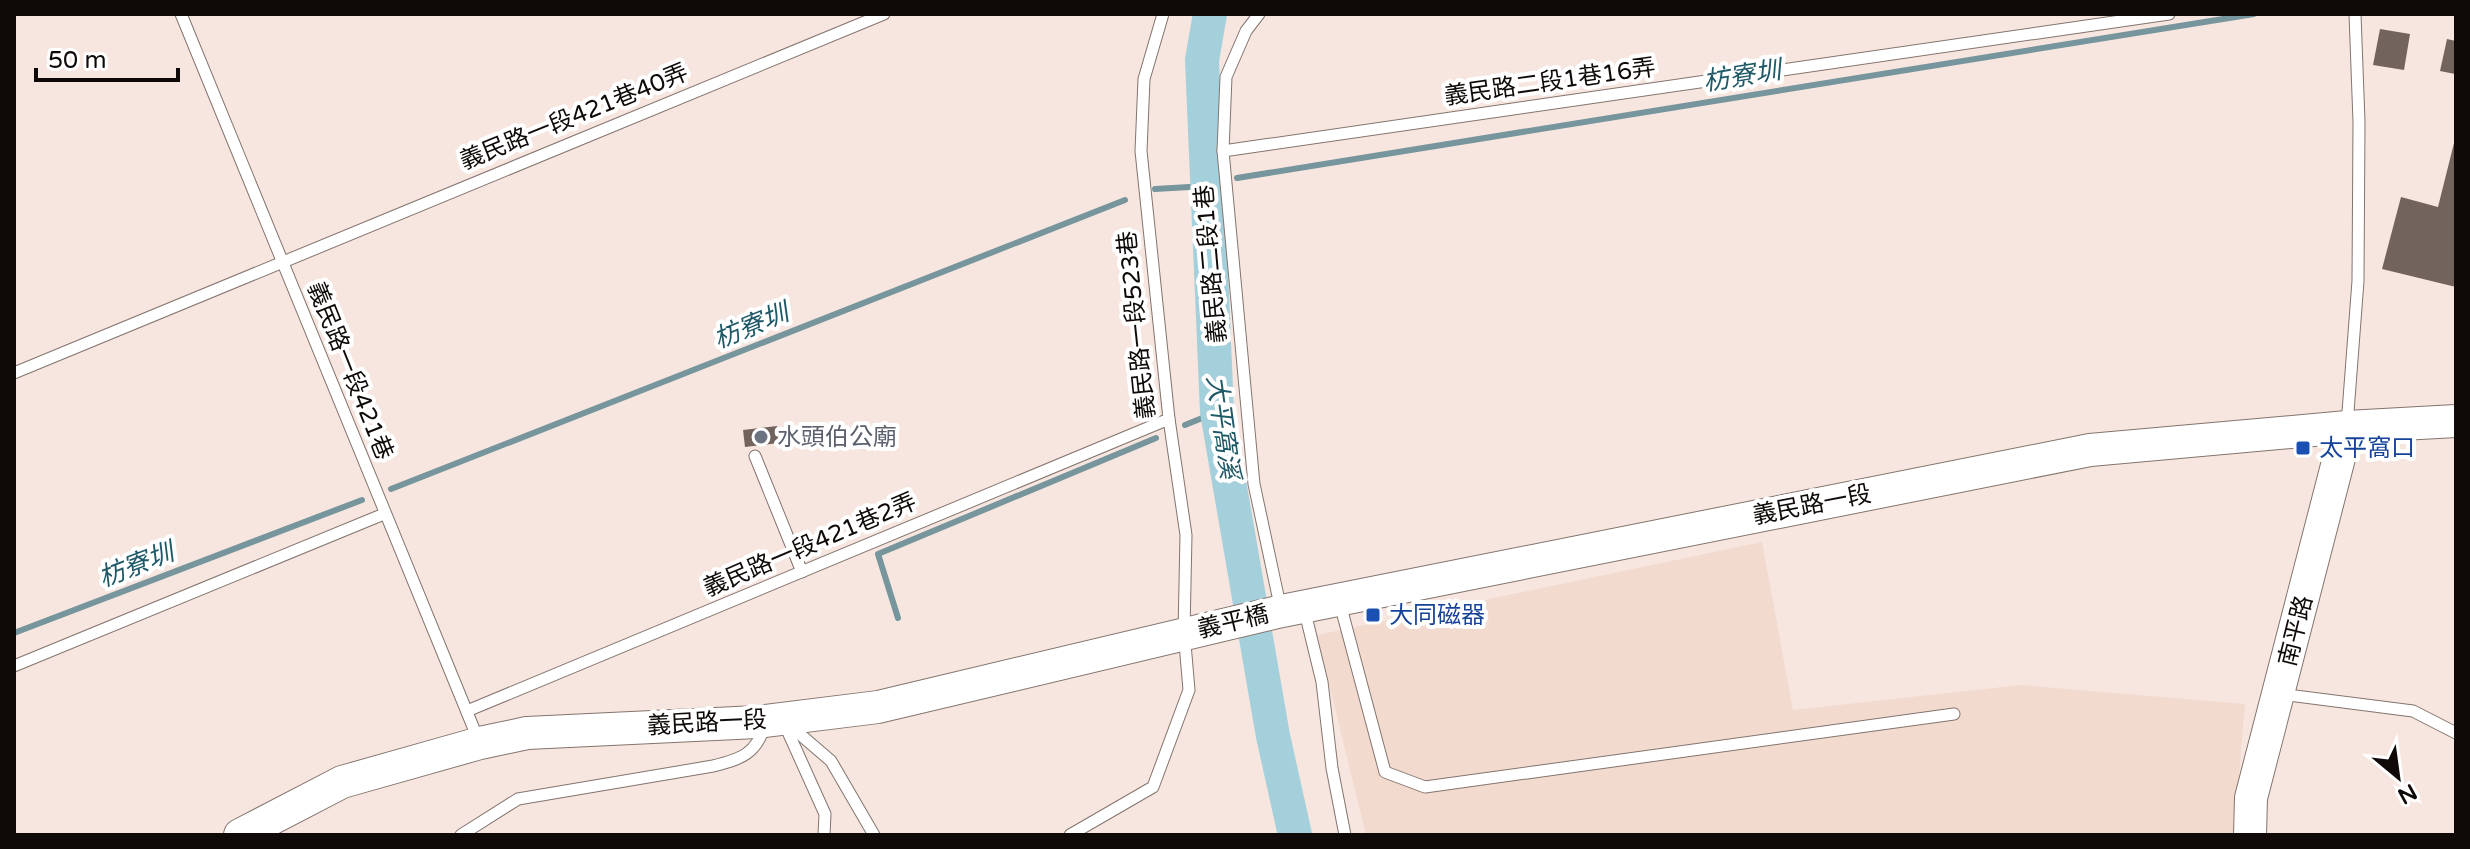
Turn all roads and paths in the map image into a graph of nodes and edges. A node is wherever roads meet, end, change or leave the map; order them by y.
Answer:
1 (181, 14) edge
2 (884, 14) edge
3 (1163, 14) edge
4 (1259, 14) edge
5 (2169, 14) edge
6 (2355, 14) edge
7 (1223, 151) junction
8 (281, 261) junction
9 (14, 373) edge
10 (1169, 419) junction
11 (2456, 421) edge
12 (2347, 427) junction
13 (755, 456) dead end
14 (384, 514) junction
15 (802, 572) junction
16 (1339, 600) junction
17 (1293, 609) junction
18 (1184, 632) junction
19 (14, 666) edge
20 (2280, 694) junction
21 (467, 711) junction
22 (1954, 714) dead end
23 (774, 720) junction
24 (2456, 733) edge
25 (480, 743) junction
26 (240, 835) edge
27 (461, 835) edge
28 (824, 835) edge
29 (874, 835) edge
30 (1070, 835) edge
31 (1345, 835) edge
32 (2250, 835) edge

1 - 8 lane, 義民路一段421巷
2 - 8 lane, 義民路一段421巷40弄
3 - 10 lane, 義民路一段523巷
4 - 7 lane, 義民路二段1巷
5 - 7 lane, 義民路二段1巷16弄
6 - 12 lane
7 - 17 lane, 義民路二段1巷
8 - 9 lane, 義民路一段421巷40弄
8 - 14 lane, 義民路一段421巷
10 - 15 lane, 義民路一段421巷2弄
10 - 18 lane, 義民路一段523巷
11 - 12 street, 義民路一段
12 - 16 street, 義民路一段
12 - 20 street, 南平路
13 - 15 lane
14 - 19 lane
14 - 21 lane, 義民路一段421巷
15 - 21 lane, 義民路一段421巷2弄
16 - 17 street, 義民路一段
16 - 22 lane
17 - 18 street, 義平橋
17 - 31 lane, 義民路二段1巷
18 - 23 street, 義民路一段
18 - 30 lane, 義民路一段523巷
20 - 24 lane
20 - 32 street, 南平路
21 - 25 lane, 義民路一段421巷
23 - 25 street, 義民路一段
23 - 27 lane
23 - 28 lane
23 - 29 lane
25 - 26 street, 義民路一段

